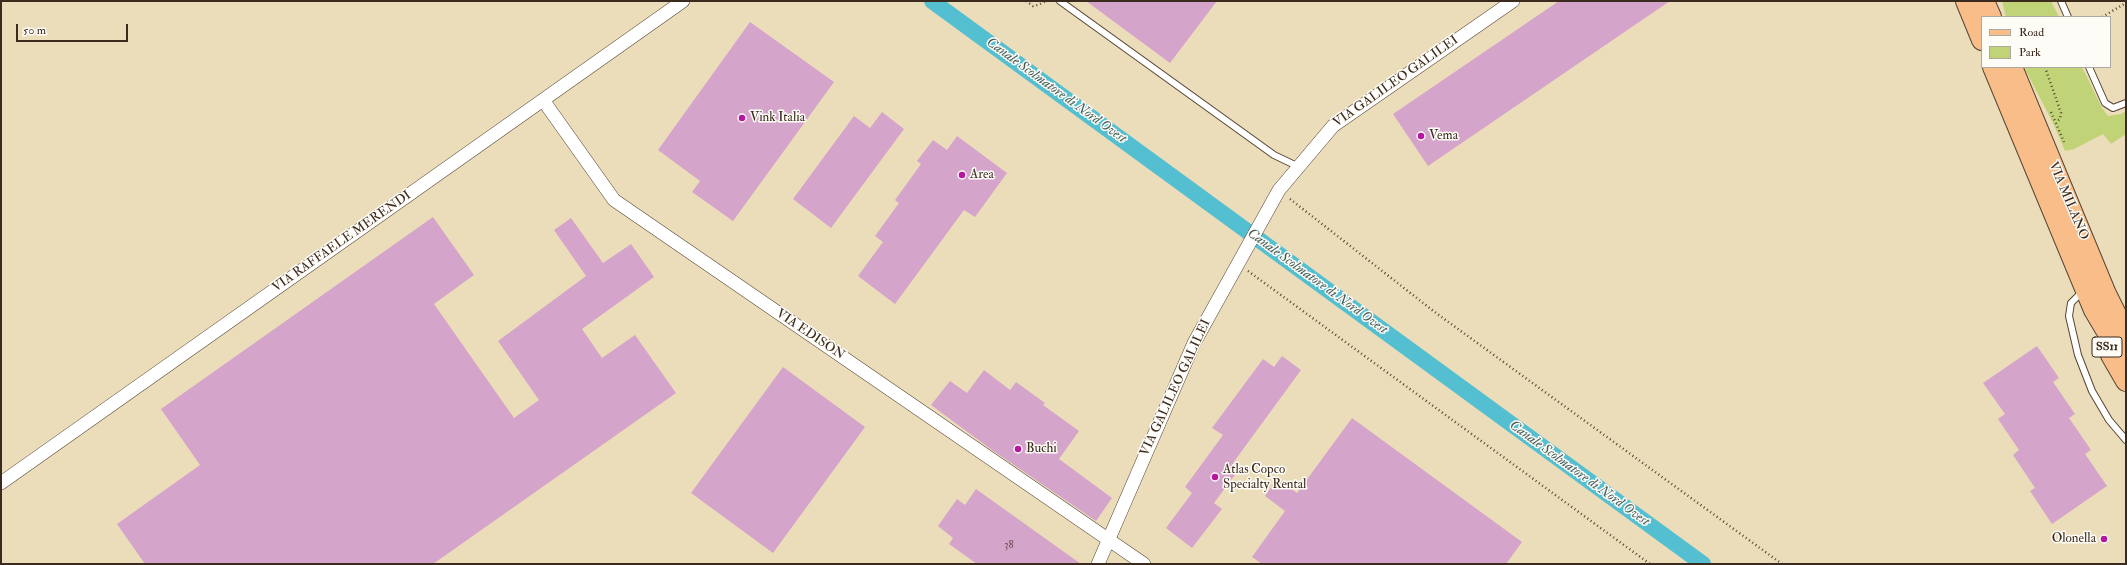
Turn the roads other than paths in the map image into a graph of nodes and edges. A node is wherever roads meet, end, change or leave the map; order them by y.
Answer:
1 (683, 1) edge
2 (1060, 1) edge
3 (1513, 1) edge
4 (1966, 1) edge
5 (1984, 1) edge
6 (1988, 1) edge
7 (2061, 1) edge
8 (1992, 16) edge
9 (1992, 16) edge
10 (2068, 16) edge
11 (1981, 38) edge
12 (1993, 68) edge
13 (2012, 68) edge
14 (2089, 68) edge
15 (543, 100) junction
16 (2126, 103) edge
17 (1299, 167) junction
18 (2085, 288) junction
19 (2094, 310) junction
20 (2126, 334) edge
21 (2126, 364) edge
22 (2126, 381) edge
23 (2126, 440) edge
24 (1, 483) edge
25 (1108, 540) junction
26 (1098, 564) edge
27 (1144, 564) edge

1 - 15 street, VIA RAFFAELE MERENDI
2 - 17 lane
3 - 17 street, VIA GALILEO GALILEI
4 - 11 main road
5 - 8 main road
6 - 9 lane
7 - 10 lane
12 - 18 main road, VIA MILANO
13 - 20 main road, VIA MILANO
14 - 16 lane
15 - 24 street, VIA RAFFAELE MERENDI
15 - 25 street, VIA EDISON
17 - 25 street, VIA GALILEO GALILEI
18 - 19 main road, VIA MILANO
18 - 23 lane
19 - 21 main road, VIA MILANO
19 - 22 main road, VIA MILANO / SS11
25 - 26 street, VIA GALILEO GALILEI
25 - 27 street, VIA EDISON

